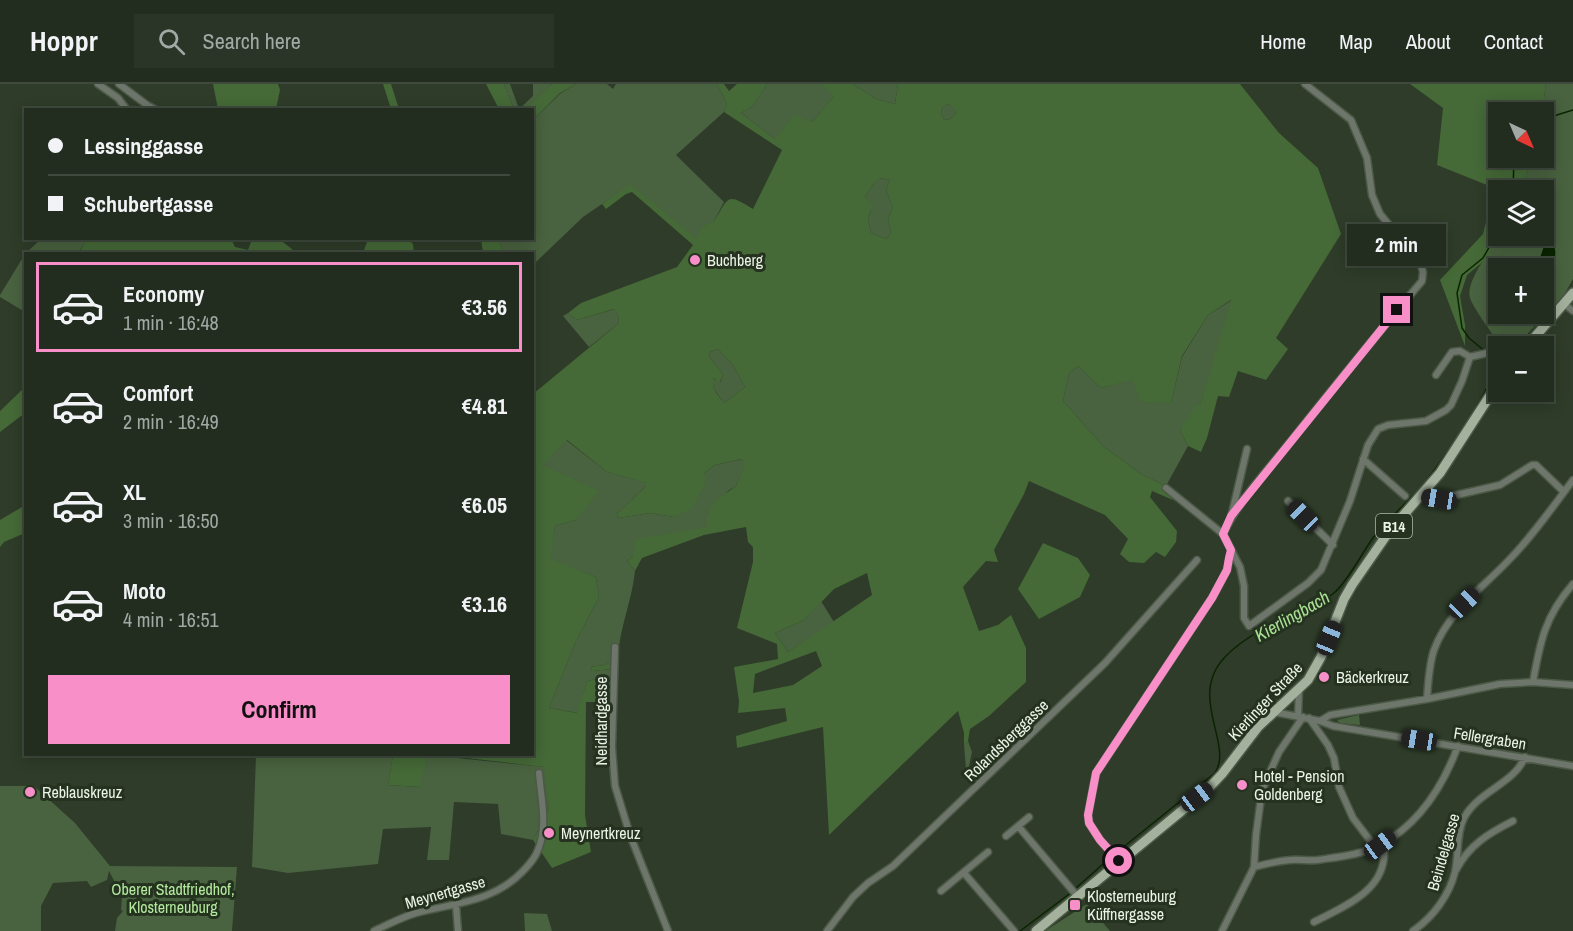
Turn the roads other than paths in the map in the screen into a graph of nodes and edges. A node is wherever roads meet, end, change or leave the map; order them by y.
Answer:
1 (98, 84) edge
2 (119, 84) edge
3 (1305, 84) edge
4 (126, 108) edge
5 (152, 108) edge
6 (1573, 293) edge
7 (1564, 304) junction
8 (1573, 311) edge
9 (1536, 336) edge
10 (1488, 354) edge
11 (1470, 357) junction
12 (1436, 375) dead end
13 (1488, 399) edge
14 (1246, 449) dead end
15 (1364, 459) junction
16 (1573, 480) edge
17 (1166, 488) dead end
18 (1564, 492) junction
19 (1405, 496) dead end
20 (1421, 496) junction
21 (1288, 501) dead end
22 (1231, 516) junction
23 (1223, 534) junction
24 (1333, 545) junction
25 (1231, 550) junction
26 (1197, 560) dead end
27 (1573, 584) edge
28 (615, 647) dead end
29 (1533, 682) junction
30 (1573, 685) edge
31 (1299, 690) junction
32 (1427, 699) junction
33 (1274, 712) junction
34 (1303, 717) junction
35 (1320, 720) junction
36 (1458, 746) junction
37 (1526, 757) junction
38 (1573, 766) edge
39 (539, 773) dead end
40 (1029, 817) dead end
41 (1514, 821) dead end
42 (1018, 826) junction
43 (1006, 836) dead end
44 (1380, 845) junction
45 (988, 852) dead end
46 (1115, 857) junction
47 (1254, 867) junction
48 (964, 873) junction
49 (1454, 873) junction
50 (941, 891) dead end
51 (1075, 894) junction
52 (456, 905) junction
53 (1314, 922) dead end
54 (374, 931) edge
55 (458, 931) edge
56 (668, 931) edge
57 (827, 931) edge
58 (1014, 931) edge
59 (1036, 931) edge
60 (1222, 931) edge
61 (1413, 931) edge

1 - 4 street
2 - 5 street
3 - 22 street
6 - 7 main road
7 - 8 street
7 - 9 main road
10 - 11 street
11 - 12 street
11 - 15 street
13 - 20 main road, Kierlinger Straße / B14
14 - 22 street
15 - 19 street
15 - 24 street
16 - 18 street
17 - 23 street
18 - 20 street
18 - 32 street
20 - 31 main road, Kierlinger Straße / B14
21 - 24 street
22 - 23 street
23 - 25 street
24 - 25 street
25 - 46 street
26 - 57 street, Rolandsberggasse
27 - 29 street
28 - 56 street, Neidhardgasse
29 - 30 street
29 - 32 street
31 - 33 main road, Kierlinger Straße / B14
31 - 34 street
32 - 35 street
33 - 34 street, Fellergraben
33 - 46 main road, Kierlinger Straße / B14
34 - 35 street, Fellergraben
34 - 44 street
34 - 47 street
35 - 36 street, Fellergraben
36 - 37 street, Fellergraben
36 - 44 street
37 - 38 street, Fellergraben
37 - 49 street, Beindelgasse
39 - 52 street, Meynertgasse
40 - 42 street
41 - 49 street
42 - 43 street
42 - 51 street
44 - 47 street
44 - 53 street
45 - 48 street
46 - 51 main road, Kierlinger Straße / B14
47 - 60 street
48 - 50 street
48 - 58 street
49 - 61 street, Beindelgasse
51 - 59 main road, Kierlinger Straße / B14
52 - 54 street, Meynertgasse
52 - 55 street

